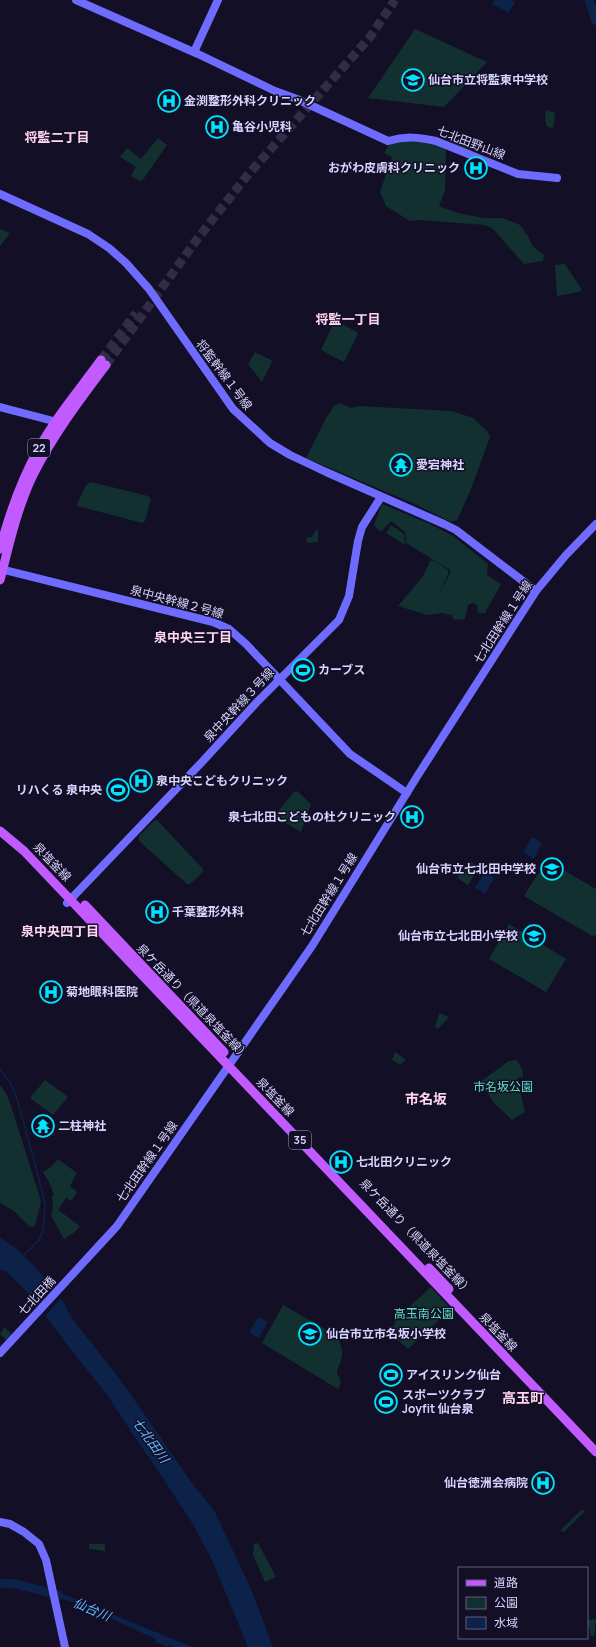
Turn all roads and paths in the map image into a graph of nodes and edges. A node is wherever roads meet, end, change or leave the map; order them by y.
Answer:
1 (76, 0) edge
2 (218, 0) edge
3 (194, 52) junction
4 (557, 178) dead end
5 (0, 194) edge
6 (104, 363) tunnel mouth
7 (0, 407) edge
8 (59, 422) junction
9 (381, 497) junction
10 (596, 524) edge
11 (0, 549) edge
12 (1, 570) edge
13 (0, 580) edge
14 (536, 591) junction
15 (279, 679) junction
16 (407, 793) junction
17 (0, 824) edge
18 (0, 831) edge
19 (70, 899) junction
20 (231, 1063) junction
21 (74, 1274) joint
22 (0, 1352) edge
23 (596, 1444) edge
24 (596, 1452) edge
25 (0, 1522) edge
26 (65, 1647) edge

1 - 3 street, 七北田野山線
2 - 3 street
3 - 4 street, 七北田野山線
5 - 9 street, 将監幹線１号線
6 - 8 main road, 22
7 - 8 street
8 - 11 main road, 22
8 - 12 main road, 22
9 - 14 street, 将監幹線１号線
9 - 15 street, 泉中央幹線３号線
10 - 14 street, 七北田幹線１号線
12 - 13 main road, 22
12 - 15 street, 泉中央幹線２号線
14 - 16 street, 七北田幹線１号線
15 - 16 street, 泉中央幹線２号線
15 - 19 street, 泉中央幹線３号線
16 - 20 street, 七北田幹線１号線
17 - 19 main road, 35
18 - 19 main road, 泉塩釜線 / 35
19 - 20 main road, 泉塩釜線 / 35
20 - 21 street, 七北田幹線１号線
20 - 23 main road, 泉ケ岳通り（県道泉塩釜線） / 35
20 - 24 main road, 泉塩釜線 / 35
21 - 22 street, 七北田橋
25 - 26 street

